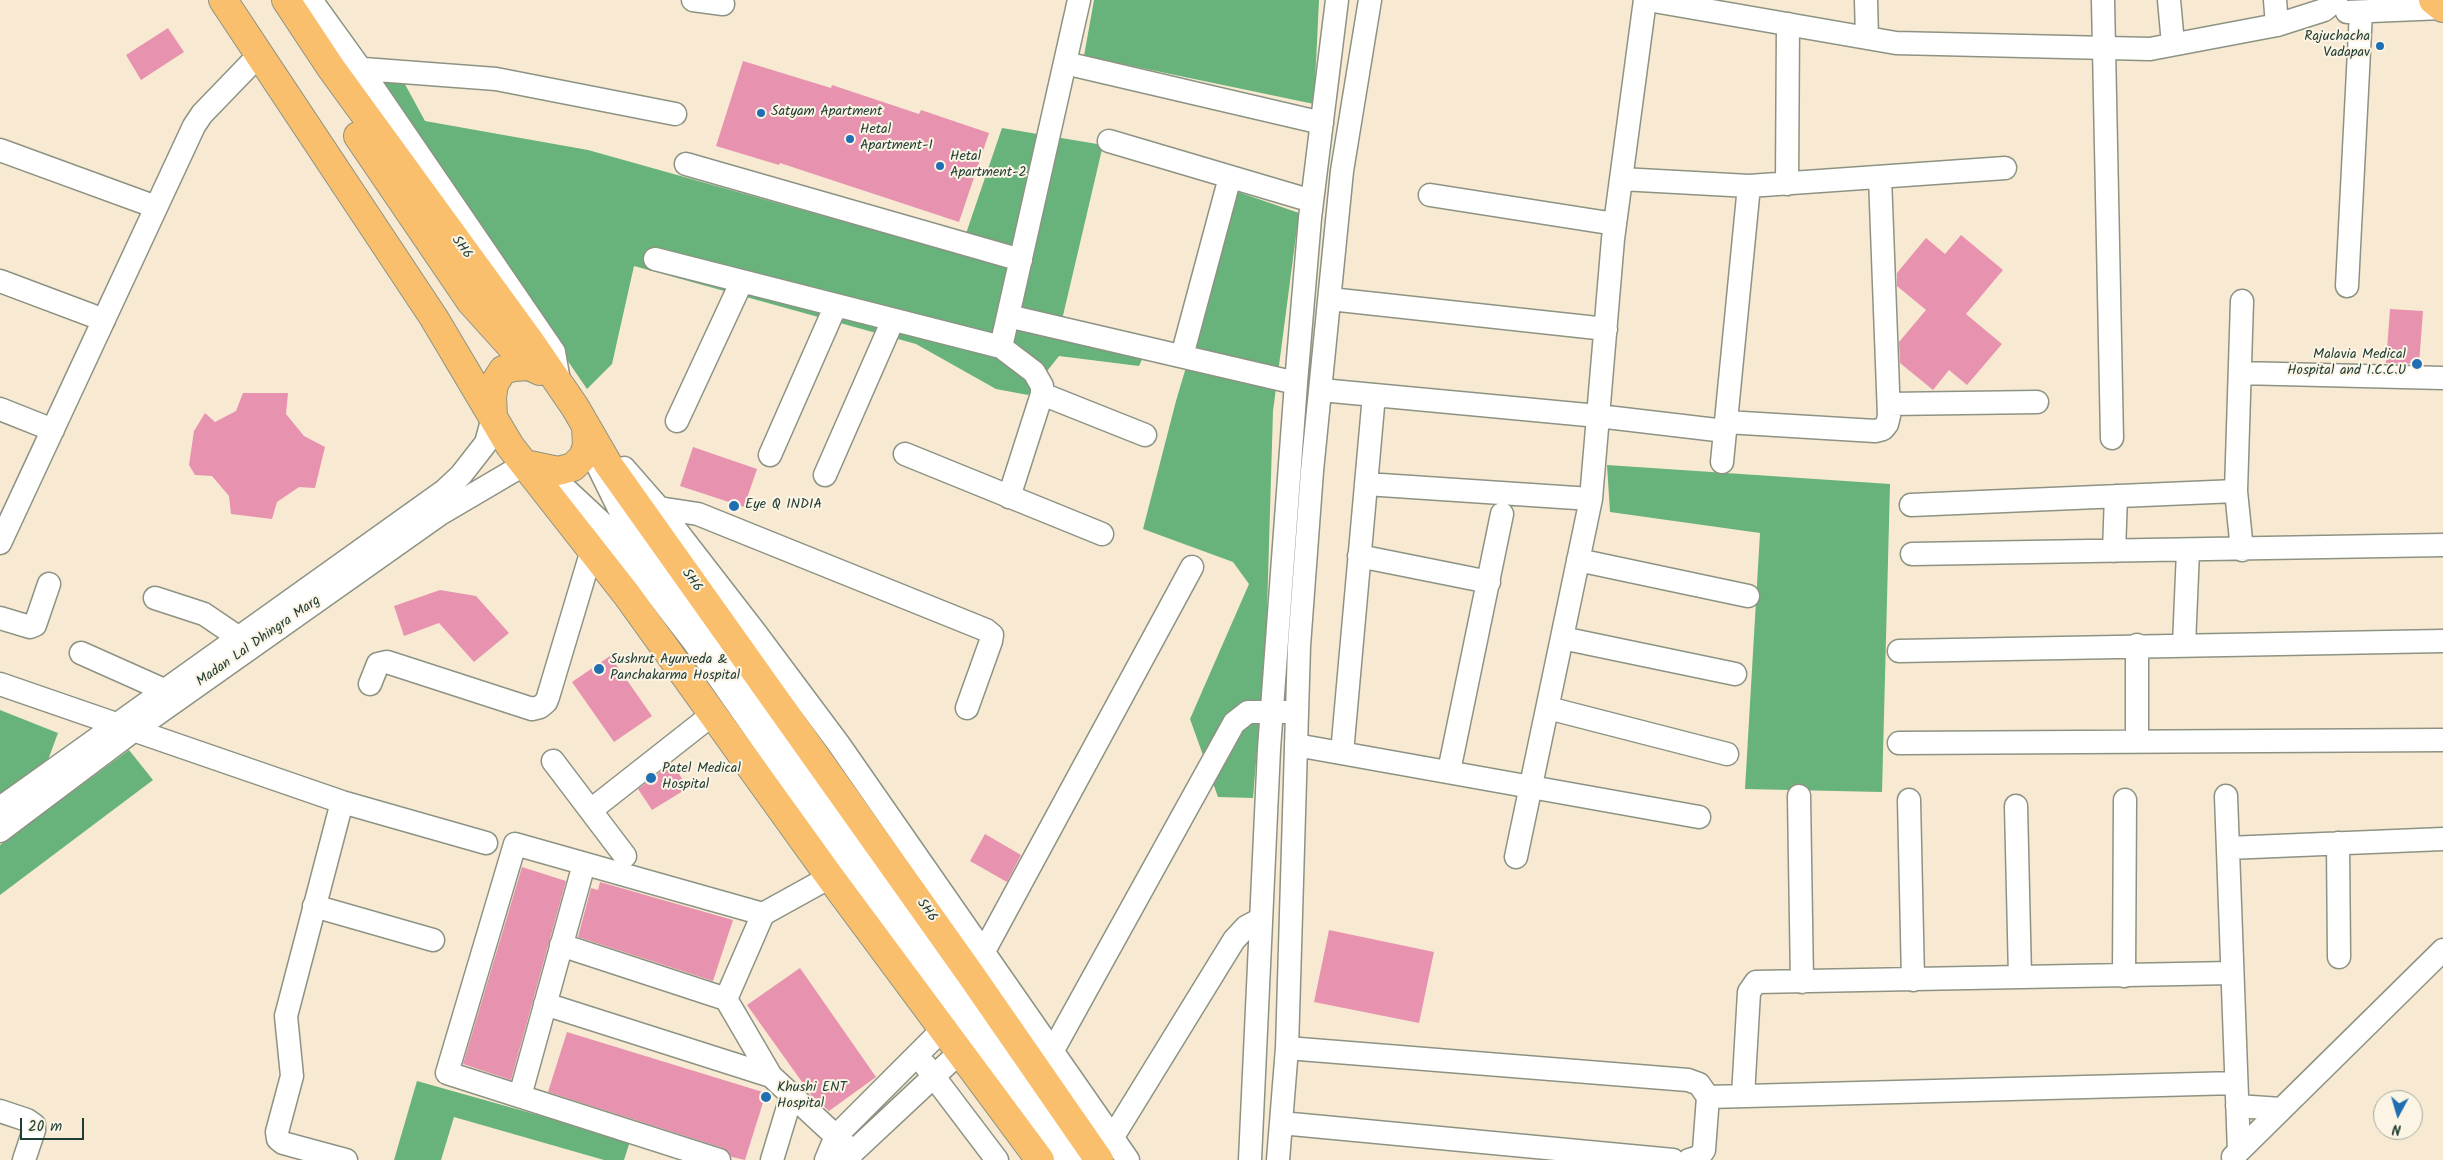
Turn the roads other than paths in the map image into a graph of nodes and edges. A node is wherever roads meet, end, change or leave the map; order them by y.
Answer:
1 (223, 0) edge
2 (239, 0) edge
3 (266, 0) edge
4 (286, 0) edge
5 (311, 0) edge
6 (694, 0) edge
7 (1079, 0) edge
8 (1336, 0) edge
9 (1370, 0) edge
10 (1646, 0) edge
11 (1866, 0) edge
12 (2103, 0) edge
13 (2170, 0) edge
14 (2274, 0) edge
15 (2433, 0) edge
16 (723, 4) dead end
17 (2330, 5) edge
18 (2443, 8) edge
19 (2361, 12) junction
20 (1788, 24) junction
21 (2277, 25) junction
22 (1867, 38) junction
23 (2172, 44) junction
24 (2105, 47) junction
25 (259, 55) junction
26 (1065, 63) junction
27 (331, 68) junction
28 (360, 68) junction
29 (675, 114) dead end
30 (1322, 123) junction
31 (1109, 141) dead end
32 (0, 150) edge
33 (686, 164) dead end
34 (2005, 168) dead end
35 (1230, 177) junction
36 (1880, 177) junction
37 (1621, 178) junction
38 (1787, 184) junction
39 (1749, 186) junction
40 (1430, 195) dead end
41 (1312, 201) junction
42 (156, 207) junction
43 (1615, 224) junction
44 (656, 259) dead end
45 (1021, 260) junction
46 (0, 281) edge
47 (742, 281) junction
48 (2347, 286) dead end
49 (1330, 298) junction
50 (2242, 301) dead end
51 (836, 305) junction
52 (1008, 316) junction
53 (104, 320) junction
54 (893, 320) junction
55 (1606, 329) junction
56 (1001, 347) junction
57 (1182, 356) junction
58 (529, 366) junction
59 (2240, 373) junction
60 (2443, 378) edge
61 (1296, 383) junction
62 (494, 384) junction
63 (560, 384) junction
64 (1321, 390) junction
65 (1042, 394) junction
66 (1374, 395) junction
67 (2037, 402) dead end
68 (1889, 404) junction
69 (0, 409) edge
70 (1598, 416) junction
71 (493, 417) junction
72 (676, 421) dead end
73 (1725, 426) junction
74 (53, 430) junction
75 (1145, 435) dead end
76 (587, 436) junction
77 (2112, 438) dead end
78 (905, 454) dead end
79 (770, 455) dead end
80 (1722, 462) dead end
81 (535, 467) junction
82 (825, 475) dead end
83 (1366, 484) junction
84 (2236, 491) junction
85 (1009, 496) junction
86 (2116, 496) junction
87 (1591, 499) junction
88 (1911, 505) dead end
89 (659, 508) junction
90 (1502, 514) dead end
91 (1102, 534) dead end
92 (0, 543) edge
93 (2443, 545) edge
94 (592, 550) junction
95 (2242, 550) junction
96 (2114, 551) junction
97 (2188, 551) junction
98 (1912, 554) dead end
99 (1360, 556) junction
100 (1578, 560) junction
101 (1192, 567) dead end
102 (1489, 582) junction
103 (49, 584) dead end
104 (1748, 596) dead end
105 (155, 598) dead end
106 (0, 618) edge
107 (238, 637) junction
108 (1562, 638) junction
109 (2443, 641) edge
110 (2137, 645) junction
111 (2184, 645) junction
112 (1899, 651) dead end
113 (81, 653) dead end
114 (1735, 674) dead end
115 (0, 684) edge
116 (370, 684) dead end
117 (164, 690) junction
118 (967, 708) dead end
119 (1548, 708) junction
120 (1272, 711) junction
121 (1297, 713) junction
122 (712, 714) junction
123 (124, 728) junction
124 (2443, 740) edge
125 (2137, 741) junction
126 (1899, 743) dead end
127 (1296, 745) junction
128 (1342, 753) junction
129 (1727, 754) dead end
130 (553, 760) dead end
131 (1449, 771) junction
132 (1531, 786) junction
133 (1799, 796) dead end
134 (2226, 796) dead end
135 (1910, 800) dead end
136 (2125, 800) dead end
137 (342, 802) junction
138 (2016, 806) dead end
139 (0, 808) edge
140 (590, 810) junction
141 (1699, 817) dead end
142 (0, 831) edge
143 (2443, 838) edge
144 (486, 842) dead end
145 (2338, 843) junction
146 (2228, 848) junction
147 (625, 856) dead end
148 (1516, 858) dead end
149 (584, 864) junction
150 (830, 877) junction
151 (314, 906) junction
152 (763, 914) junction
153 (1261, 919) junction
154 (433, 940) dead end
155 (561, 945) junction
156 (2443, 950) edge
157 (2339, 957) dead end
158 (977, 965) junction
159 (2232, 973) junction
160 (2124, 976) junction
161 (2020, 977) junction
162 (1913, 980) junction
163 (1802, 982) junction
164 (726, 999) junction
165 (545, 1004) junction
166 (944, 1028) junction
167 (1287, 1048) junction
168 (960, 1052) junction
169 (1052, 1052) junction
170 (918, 1054) junction
171 (771, 1076) junction
172 (934, 1077) junction
173 (2236, 1084) junction
174 (792, 1094) junction
175 (520, 1096) junction
176 (1743, 1096) junction
177 (1708, 1097) junction
178 (2237, 1106) junction
179 (2281, 1109) junction
180 (0, 1111) edge
181 (1281, 1123) junction
182 (836, 1136) junction
183 (1112, 1137) junction
184 (851, 1156) edge
185 (2235, 1156) edge
186 (24, 1160) edge
187 (346, 1160) edge
188 (719, 1160) edge
189 (772, 1160) edge
190 (826, 1160) edge
191 (996, 1160) edge
192 (1040, 1160) edge
193 (1059, 1160) edge
194 (1079, 1160) edge
195 (1099, 1160) edge
196 (1128, 1160) edge
197 (1250, 1160) edge
198 (1278, 1160) edge
199 (1673, 1160) edge
200 (1689, 1160) edge

1 - 25 main road
2 - 62 main road
3 - 58 main road
4 - 27 main road, SH6
5 - 28 street
6 - 16 street
7 - 26 street
8 - 30 street
9 - 49 street
10 - 20 street
10 - 37 street
11 - 22 street
12 - 24 street
13 - 23 street
14 - 21 street
15 - 18 main road
17 - 19 street
17 - 21 street
18 - 19 street
19 - 48 street
20 - 22 street
20 - 38 street
21 - 23 street
22 - 24 street
23 - 24 street
24 - 77 street
25 - 42 street
25 - 71 main road
26 - 30 street
26 - 45 street
27 - 28 street
27 - 63 main road, SH6
28 - 29 street
28 - 63 street
30 - 41 street
31 - 35 street
32 - 42 street
33 - 45 street
34 - 36 street
35 - 41 street
35 - 57 street
36 - 38 street
36 - 68 street
37 - 39 street
37 - 43 street
38 - 39 street
39 - 73 street
40 - 43 street
41 - 61 street
42 - 53 street
43 - 55 street
44 - 47 street
45 - 52 street
46 - 53 street
47 - 51 street
47 - 72 street
49 - 55 street
49 - 64 street
50 - 59 street
51 - 54 street
51 - 79 street
52 - 56 street
52 - 57 street
53 - 74 street
54 - 56 street
54 - 82 street
55 - 70 street
56 - 65 street
57 - 61 street
58 - 62 main road
58 - 63 main road
59 - 60 street
59 - 84 street
61 - 120 street
62 - 71 main road
63 - 76 main road, SH6
64 - 66 street
64 - 121 street
65 - 75 street
65 - 85 street
66 - 70 street
66 - 83 street
67 - 68 street
68 - 73 street
69 - 74 street
70 - 73 street
70 - 87 street
71 - 81 main road
71 - 107 street, Madan Lal Dhingra Marg
73 - 80 street
74 - 92 street
76 - 81 main road
76 - 89 street
76 - 158 main road, SH6
76 - 194 street
78 - 85 street
81 - 94 main road
81 - 123 street, Madan Lal Dhingra Marg
81 - 193 street
83 - 87 street
83 - 99 street
84 - 86 street
84 - 95 street
85 - 91 street
86 - 88 street
86 - 96 street
87 - 100 street
89 - 118 street
89 - 158 street
90 - 102 street
93 - 95 street
94 - 116 street
94 - 122 main road
95 - 97 street
96 - 97 street
96 - 98 street
97 - 111 street
99 - 102 street
99 - 128 street
100 - 104 street
100 - 108 street
101 - 158 street
102 - 131 street
103 - 106 street
105 - 107 street
107 - 117 street, Madan Lal Dhingra Marg
108 - 114 street
108 - 119 street
109 - 111 street
110 - 111 street
110 - 112 street
110 - 125 street
113 - 117 street
115 - 123 street
117 - 123 street, Madan Lal Dhingra Marg
119 - 129 street
119 - 132 street
120 - 121 street
120 - 153 street
120 - 169 street
121 - 127 street
122 - 140 street
122 - 150 main road
123 - 137 street
123 - 139 street, Madan Lal Dhingra Marg
123 - 142 street, Madan Lal Dhingra Marg
124 - 125 street
125 - 126 street
127 - 128 street
127 - 167 street
128 - 131 street
130 - 140 street
131 - 132 street
132 - 141 street
132 - 148 street
133 - 163 street
134 - 146 street
135 - 162 street
136 - 160 street
137 - 144 street
137 - 151 street
138 - 161 street
140 - 147 street
143 - 145 street
145 - 146 street
145 - 157 street
146 - 159 street
149 - 152 street
149 - 155 street
149 - 175 street
150 - 152 street
150 - 166 main road
151 - 154 street
151 - 187 street
152 - 164 street
153 - 183 street
153 - 197 street
155 - 164 street
155 - 165 street
156 - 179 street
158 - 169 street
158 - 195 main road, SH6
159 - 160 street
159 - 173 street
160 - 161 street
161 - 162 street
162 - 163 street
163 - 176 street
164 - 171 street
165 - 171 street
165 - 175 street
166 - 168 main road
166 - 170 street
167 - 177 street
167 - 181 street
168 - 172 street
168 - 192 main road
169 - 183 street
170 - 172 street
170 - 182 street
171 - 174 street
172 - 184 street
172 - 191 street
173 - 176 street
173 - 178 street
174 - 182 street
174 - 189 street
175 - 188 street
176 - 177 street
177 - 200 street
178 - 179 street
178 - 185 street
179 - 185 street
180 - 186 street
181 - 198 street
181 - 199 street
182 - 184 street
182 - 190 street
183 - 195 street
183 - 196 street

